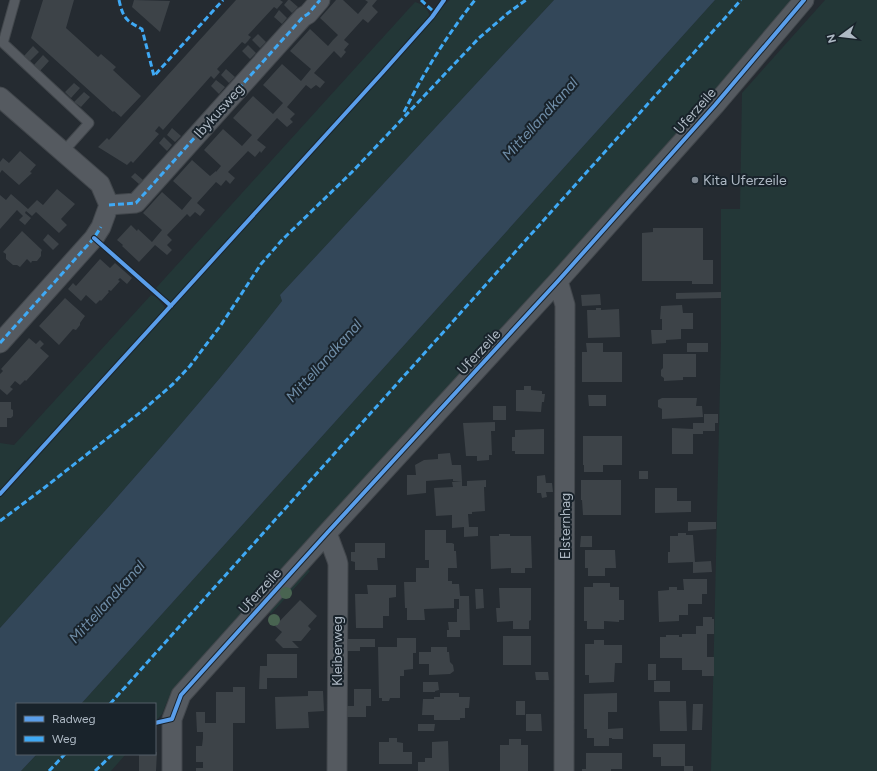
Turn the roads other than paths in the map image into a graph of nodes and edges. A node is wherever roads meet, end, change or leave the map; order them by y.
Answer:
1 (15, 0) edge
2 (320, 0) edge
3 (804, 0) edge
4 (0, 97) edge
5 (63, 152) junction
6 (109, 205) junction
7 (558, 281) junction
8 (0, 343) edge
9 (326, 533) junction
10 (172, 771) edge
11 (338, 771) edge
12 (564, 771) edge

1 - 5 lane
2 - 6 street, Ibykusweg
3 - 7 street, Uferzeile
4 - 5 street
5 - 6 street
6 - 8 street
7 - 9 street, Uferzeile
7 - 12 street, Elsternhag
9 - 10 street, Uferzeile
9 - 11 street, Kleiberweg

